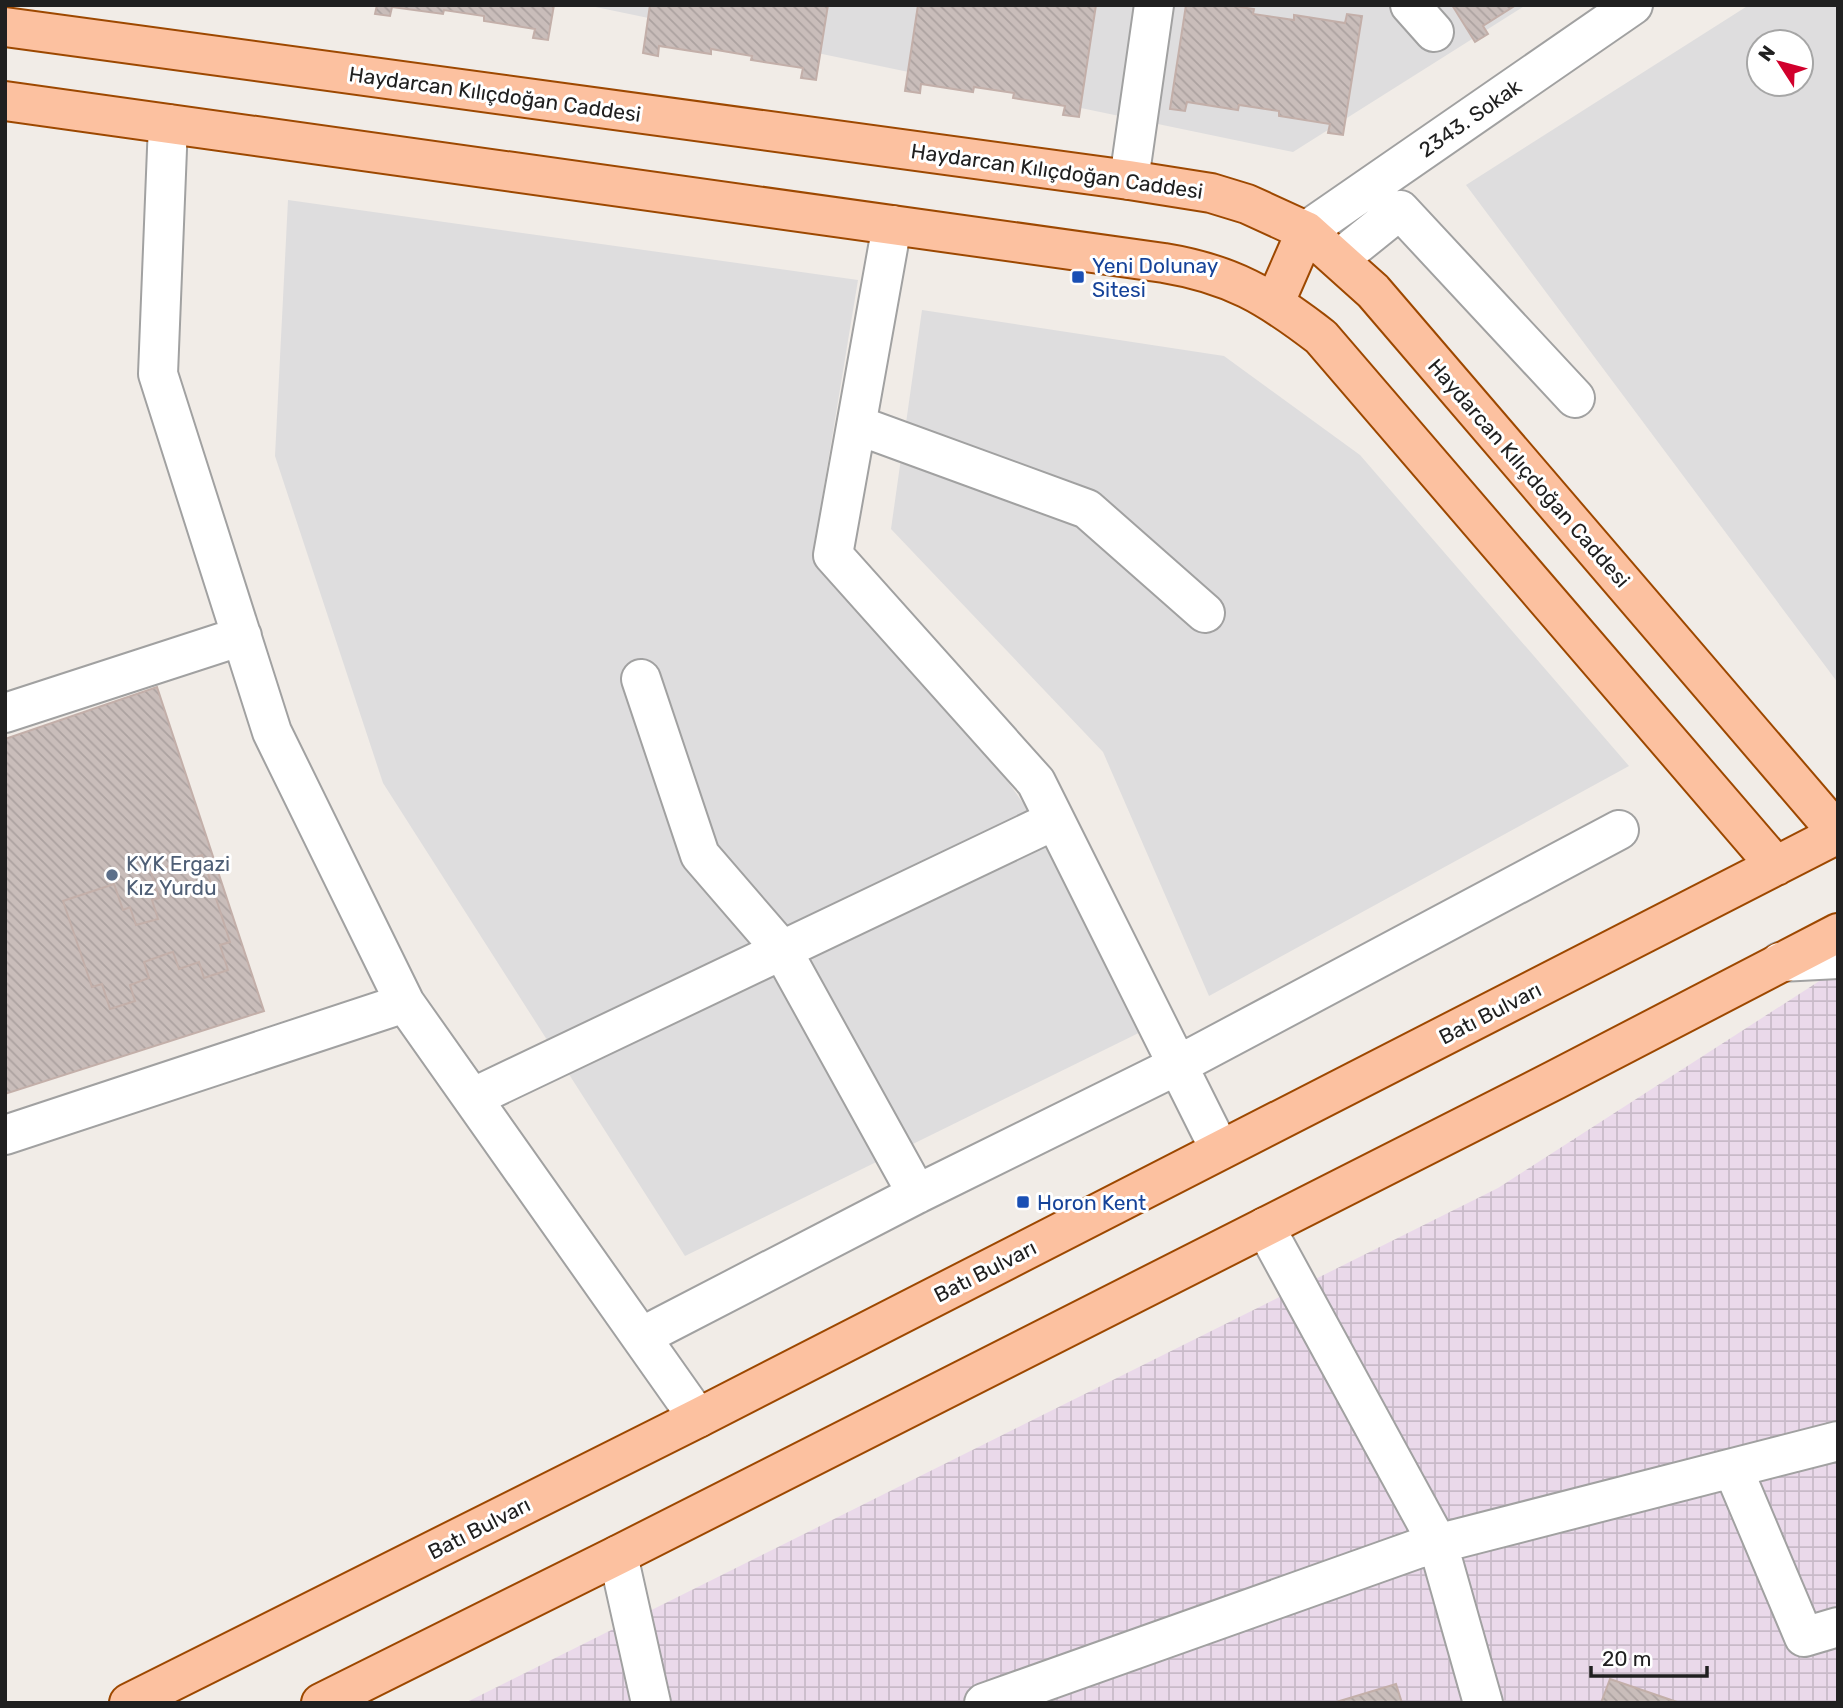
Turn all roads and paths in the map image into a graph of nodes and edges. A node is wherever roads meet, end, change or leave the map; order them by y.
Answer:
1 (1154, 5) edge
2 (1633, 5) edge
3 (5, 27) edge
4 (5, 101) edge
5 (168, 124) junction
6 (1129, 180) junction
7 (892, 225) junction
8 (1306, 231) junction
9 (1339, 258) junction
10 (1275, 302) junction
11 (1575, 398) dead end
12 (857, 425) junction
13 (1205, 612) dead end
14 (242, 636) junction
15 (641, 679) dead end
16 (5, 713) edge
17 (1055, 820) junction
18 (1619, 830) dead end
19 (1838, 833) edge
20 (1776, 866) junction
21 (1838, 933) edge
22 (782, 950) junction
23 (1838, 959) edge
24 (1780, 962) junction
25 (405, 1003) junction
26 (1178, 1065) junction
27 (472, 1098) junction
28 (5, 1135) edge
29 (1220, 1150) junction
30 (917, 1195) junction
31 (1265, 1227) junction
32 (641, 1337) junction
33 (698, 1418) junction
34 (1838, 1441) edge
35 (1733, 1469) junction
36 (1438, 1544) junction
37 (618, 1555) junction
38 (1838, 1627) edge
39 (129, 1703) edge
40 (321, 1703) edge
41 (651, 1703) edge
42 (984, 1703) edge
43 (1483, 1703) edge

1 - 6 street
2 - 8 street, 2343. Sokak
3 - 6 main road, Haydarcan Kılıçdoğan Caddesi
4 - 5 main road
5 - 7 main road
5 - 14 street
6 - 8 main road, Haydarcan Kılıçdoğan Caddesi
7 - 10 main road
7 - 12 street
8 - 9 main road, Haydarcan Kılıçdoğan Caddesi
8 - 10 main road
9 - 11 street
9 - 19 main road, Haydarcan Kılıçdoğan Caddesi
10 - 20 main road
12 - 13 street
12 - 17 street
14 - 16 street
14 - 25 street
15 - 22 street
17 - 22 street
17 - 26 street
18 - 26 street
19 - 20 main road, Batı Bulvarı
20 - 29 main road, Batı Bulvarı
21 - 24 main road
22 - 27 street
22 - 30 street
23 - 24 street
24 - 31 main road
25 - 27 street
25 - 28 street
26 - 29 street
26 - 30 street
27 - 32 street
29 - 33 main road, Batı Bulvarı
30 - 32 street
31 - 36 street
31 - 37 main road
32 - 33 street
33 - 39 main road, Batı Bulvarı
34 - 35 street
35 - 36 street
35 - 38 street
36 - 42 street
36 - 43 street
37 - 40 main road
37 - 41 street

